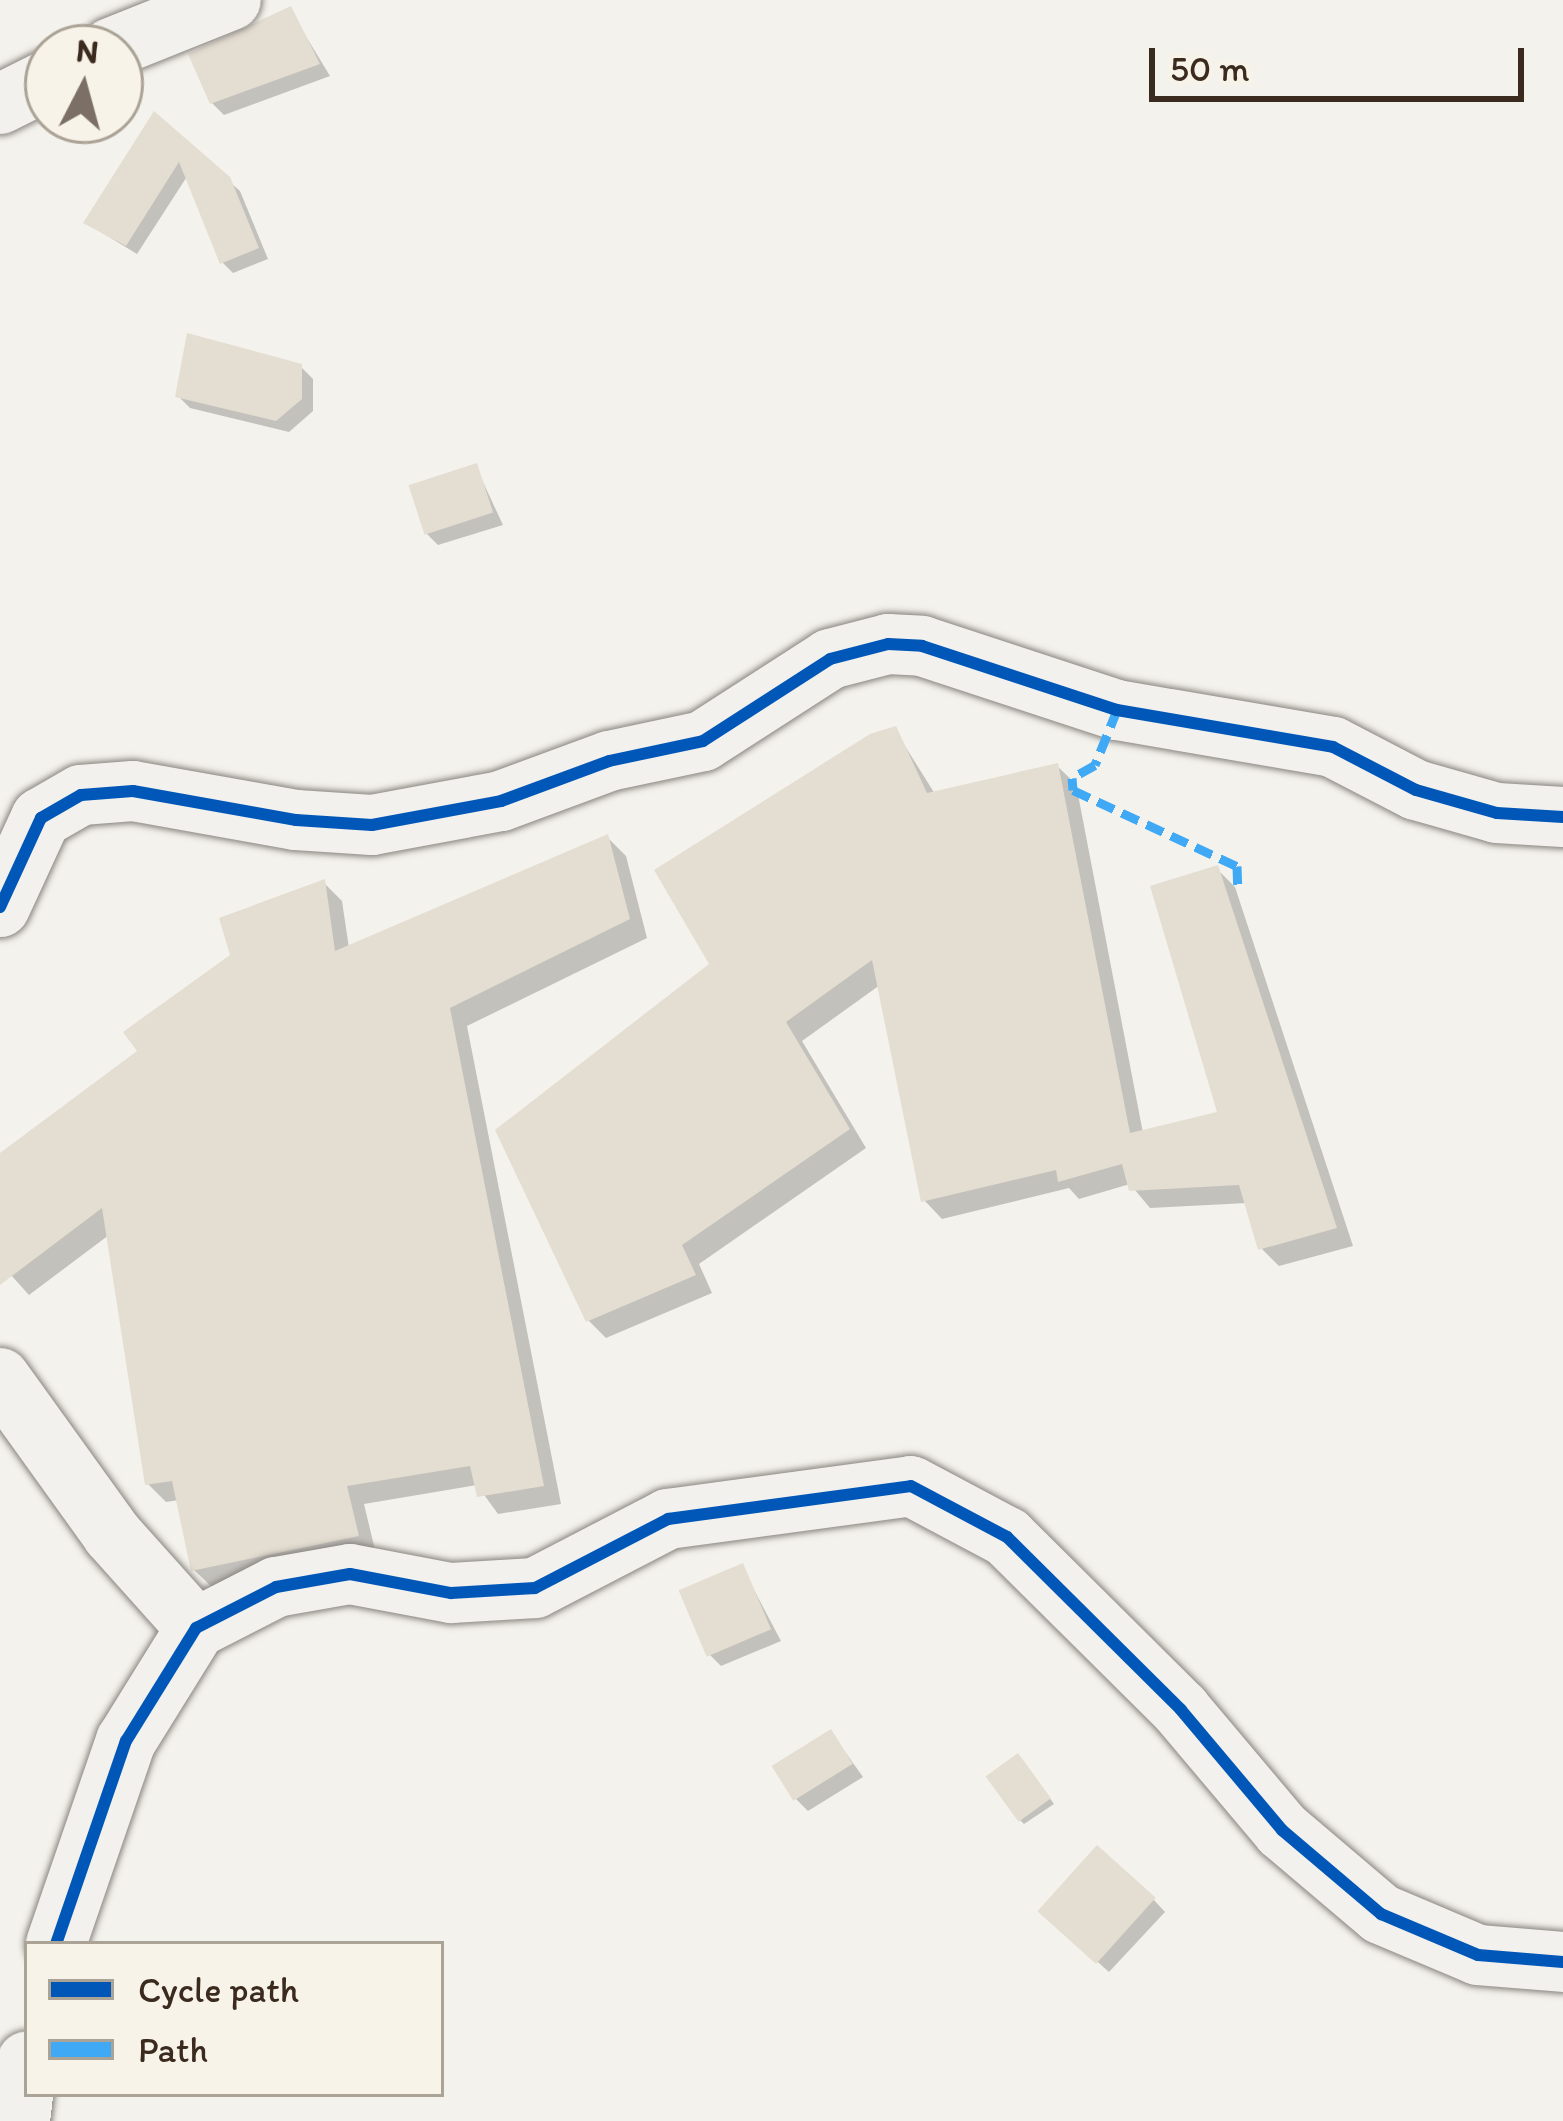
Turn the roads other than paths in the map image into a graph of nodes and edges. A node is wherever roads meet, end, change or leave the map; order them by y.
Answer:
1 (231, 0) edge
2 (144, 35) edge
3 (1563, 817) edge
4 (0, 907) edge
5 (0, 1378) edge
6 (196, 1628) junction
7 (57, 1941) edge
8 (1563, 1962) edge
9 (24, 2087) edge
10 (20, 2121) edge

1 - 2 street
3 - 4 street
5 - 6 street
6 - 7 street
6 - 8 street
9 - 10 street

